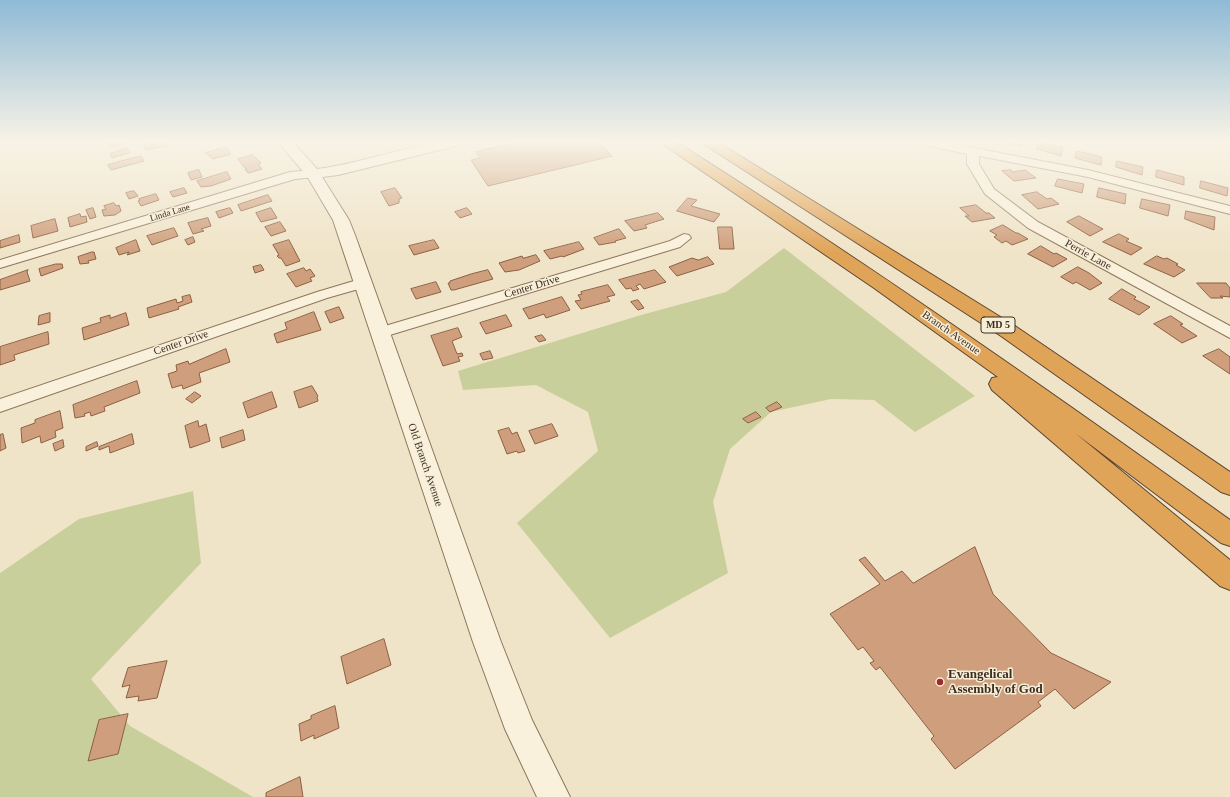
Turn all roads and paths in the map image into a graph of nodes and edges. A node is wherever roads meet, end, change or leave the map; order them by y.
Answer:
1 (283, 178) edge
2 (316, 178) edge
3 (723, 178) edge
4 (765, 178) edge
5 (981, 178) edge
6 (1105, 178) edge
7 (1230, 210) edge
8 (684, 238) dead end
9 (830, 248) junction
10 (0, 264) edge
11 (364, 283) junction
12 (380, 333) junction
13 (1230, 333) edge
14 (0, 406) edge
15 (1230, 485) edge
16 (1230, 535) edge
17 (1230, 577) edge
18 (554, 797) edge

1 - 10 street, Linda Lane
2 - 11 street, Old Branch Avenue
3 - 9 highway, Branch Avenue
4 - 15 highway, MD 5
5 - 13 street, Perrie Lane
6 - 7 street
8 - 12 street, Center Drive
9 - 16 highway, Branch Avenue
9 - 17 highway
11 - 12 street, Old Branch Avenue
11 - 14 street, Center Drive
12 - 18 street, Old Branch Avenue

